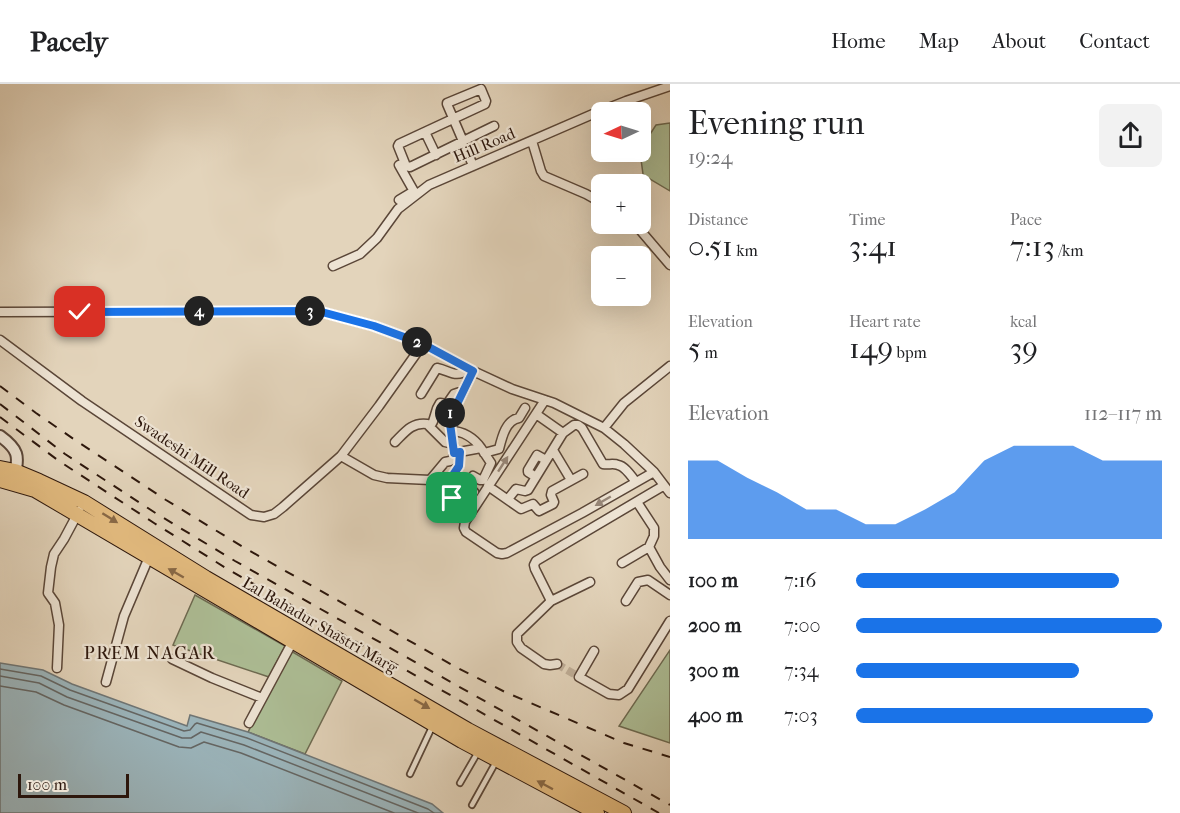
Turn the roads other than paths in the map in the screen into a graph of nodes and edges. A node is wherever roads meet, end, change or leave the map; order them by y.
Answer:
1 (670, 86) edge
2 (454, 119) junction
3 (494, 126) dead end
4 (425, 132) junction
5 (532, 141) junction
6 (463, 142) junction
7 (436, 155) junction
8 (399, 165) dead end
9 (473, 166) junction
10 (415, 193) junction
11 (591, 197) edge
12 (399, 200) dead end
13 (643, 234) edge
14 (333, 266) dead end
15 (670, 266) edge
16 (0, 312) edge
17 (0, 340) edge
18 (423, 344) junction
19 (670, 366) edge
20 (471, 370) junction
21 (422, 394) dead end
22 (545, 400) junction
23 (451, 404) junction
24 (525, 408) dead end
25 (536, 414) junction
26 (430, 427) junction
27 (604, 428) junction
28 (451, 431) junction
29 (563, 433) junction
30 (0, 436) edge
31 (395, 442) dead end
32 (456, 449) junction
33 (482, 450) junction
34 (553, 450) junction
35 (341, 456) junction
36 (0, 468) edge
37 (654, 472) junction
38 (583, 474) dead end
39 (9, 478) edge
40 (430, 480) junction
41 (571, 480) junction
42 (441, 481) junction
43 (636, 482) junction
44 (489, 486) junction
45 (663, 486) junction
46 (670, 493) edge
47 (508, 499) junction
48 (637, 502) junction
49 (80, 508) junction
50 (649, 547) junction
51 (149, 557) junction
52 (622, 563) dead end
53 (670, 580) edge
54 (590, 582) dead end
55 (670, 595) edge
56 (551, 601) junction
57 (626, 601) dead end
58 (251, 610) junction
59 (670, 621) edge
60 (293, 640) junction
61 (319, 650) junction
62 (594, 651) dead end
63 (172, 658) dead end
64 (557, 664) tunnel mouth
65 (57, 668) dead end
66 (365, 677) junction
67 (106, 682) dead end
68 (262, 698) junction
69 (249, 723) dead end
70 (433, 724) junction
71 (465, 736) junction
72 (479, 750) junction
73 (497, 760) junction
74 (410, 774) dead end
75 (460, 783) dead end
76 (472, 805) dead end
77 (622, 812) edge
78 (597, 813) edge

1 - 5 street, Hill Road
2 - 2 street
2 - 4 street
2 - 6 street
3 - 6 street
4 - 7 street
4 - 7 street
5 - 9 street, Hill Road
5 - 11 street
6 - 7 street
6 - 9 street
8 - 10 street
9 - 10 street, Hill Road
10 - 12 street
10 - 14 street, Hill Road
13 - 15 street
16 - 18 street
17 - 35 street, Swadeshi Mill Road
18 - 20 street
18 - 35 street, Swadeshi Mill Road
19 - 27 street
20 - 21 street
20 - 22 street
20 - 23 street
22 - 25 street
22 - 27 street
23 - 26 street
23 - 28 street
24 - 33 street
25 - 29 street
44 -> 25 street
26 - 31 street
26 - 32 street
27 - 37 street
28 - 32 street
28 - 33 street
29 - 34 street
29 - 43 street
30 - 39 street
32 - 33 street
32 - 40 street
32 - 42 street
33 - 42 street
34 - 41 street
34 - 47 street
35 - 40 street
36 - 39 main road, Lal Bahadur Shastri Marg
37 - 43 street
37 - 45 street
38 - 41 street
39 - 49 main road, Lal Bahadur Shastri Marg
40 - 42 street
41 - 47 street
43 -> 44 street
44 - 47 street
45 - 46 street
45 - 48 street
48 - 50 street
48 - 56 street
49 - 51 main road, Lal Bahadur Shastri Marg
49 -> 58 main road, Lal Bahadur Shastri Marg
49 - 65 street
50 - 52 street
50 - 53 street
58 -> 51 main road, Lal Bahadur Shastri Marg
51 - 67 street
54 - 56 street
55 - 57 street
56 - 64 street
58 - 60 main road, Lal Bahadur Shastri Marg
58 - 61 main road, Lal Bahadur Shastri Marg
59 - 62 street
60 - 61 main road, Lal Bahadur Shastri Marg
60 - 68 street
61 - 66 main road, Lal Bahadur Shastri Marg
63 - 68 street
66 - 70 main road, Lal Bahadur Shastri Marg
66 -> 71 main road, Lal Bahadur Shastri Marg
68 - 69 street
70 - 71 main road, Lal Bahadur Shastri Marg
70 - 74 lane
71 - 72 main road, Lal Bahadur Shastri Marg
71 - 77 main road, Lal Bahadur Shastri Marg
72 - 73 main road, Lal Bahadur Shastri Marg
72 - 75 lane
73 - 76 lane
78 -> 73 main road, Lal Bahadur Shastri Marg

